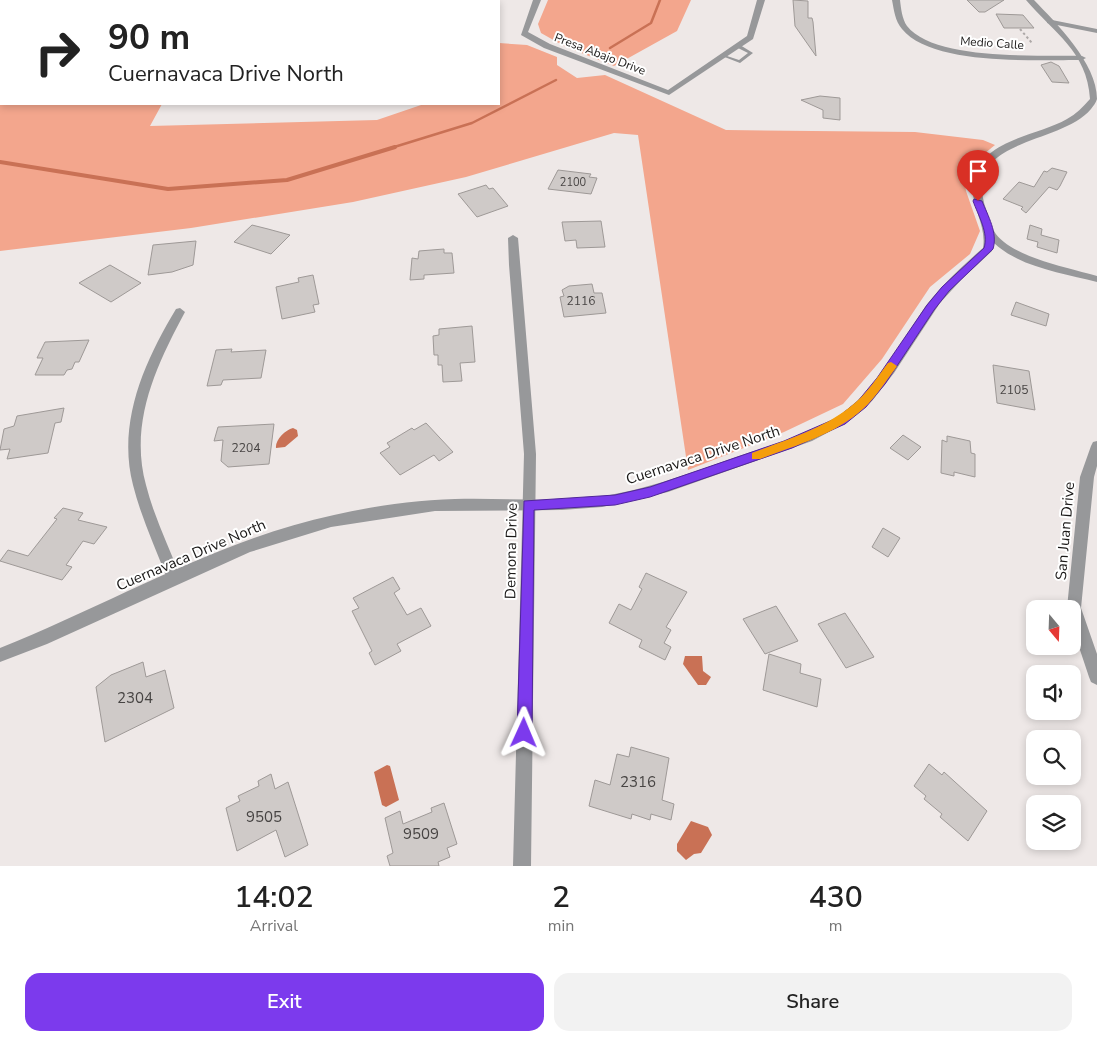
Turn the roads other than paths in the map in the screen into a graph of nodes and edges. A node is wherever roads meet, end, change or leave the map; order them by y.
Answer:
1 (536, 0) edge
2 (761, 0) edge
3 (896, 0) edge
4 (1030, 0) edge
5 (1050, 21) junction
6 (1097, 31) edge
7 (738, 46) junction
8 (724, 56) junction
9 (1082, 58) junction
10 (1096, 91) edge
11 (989, 232) junction
12 (513, 238) dead end
13 (1097, 279) edge
14 (180, 312) dead end
15 (1097, 446) edge
16 (1092, 478) edge
17 (528, 505) junction
18 (174, 578) junction
19 (0, 655) edge
20 (1097, 676) edge
21 (522, 866) edge

1 - 8 street, Presa Abajo Drive
2 - 7 street
3 - 9 street, Medio Calle
4 - 5 street
5 - 6 street
5 - 9 street
7 - 8 street
7 - 8 lane
9 - 10 street
10 - 11 street
11 - 13 street
11 - 17 street, Cuernavaca Drive North
12 - 17 street, Demona Drive
14 - 18 street
15 - 16 street, San Juan Drive
16 - 20 street, San Juan Drive
17 - 18 street, Cuernavaca Drive North
17 - 21 street, Demona Drive
18 - 19 street, Cuernavaca Drive North

